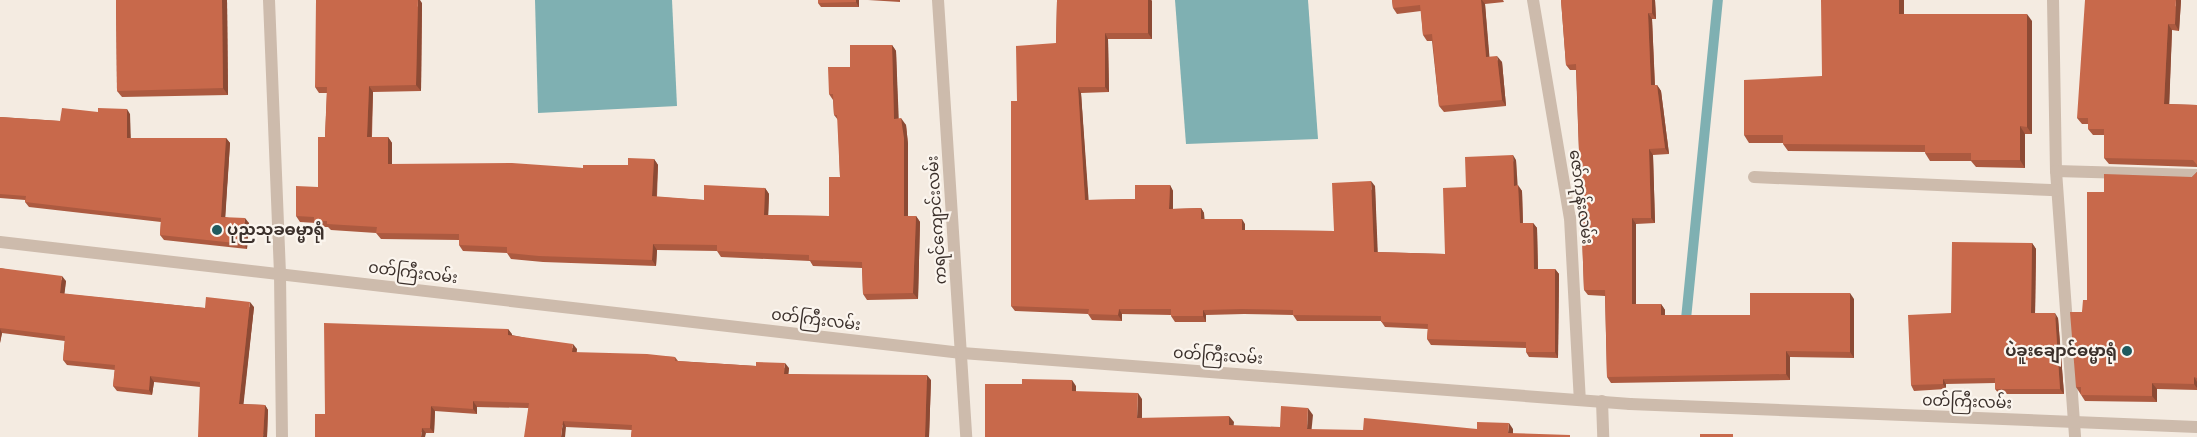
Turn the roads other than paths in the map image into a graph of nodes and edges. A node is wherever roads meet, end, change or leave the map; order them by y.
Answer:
1 (269, 0) edge
2 (938, 0) edge
3 (1533, 0) edge
4 (2053, 0) edge
5 (2056, 171) junction
6 (2197, 175) edge
7 (1754, 177) dead end
8 (2057, 190) junction
9 (0, 242) edge
10 (280, 274) junction
11 (962, 353) junction
12 (1580, 400) junction
13 (1602, 402) junction
14 (2075, 422) junction
15 (2197, 427) edge
16 (282, 437) edge
17 (966, 437) edge
18 (1603, 437) edge
19 (2076, 437) edge

1 - 10 street
2 - 11 street, ကရင်ကျောင်းလမ်း
3 - 12 street, ဇော်ကုန်းလမ်း
4 - 5 street
5 - 6 street
5 - 8 street
7 - 8 street
8 - 14 street
9 - 10 street, ၀တ်ကြီးလမ်း
10 - 11 street, ၀တ်ကြီးလမ်း
10 - 16 street
11 - 12 street, ၀တ်ကြီးလမ်း
11 - 17 street, ကရင်ကျောင်းလမ်း
12 - 13 street, ၀တ်ကြီးလမ်း
13 - 14 street, ၀တ်ကြီးလမ်း
13 - 18 street
14 - 15 street, ၀တ်ကြီးလမ်း
14 - 19 street

